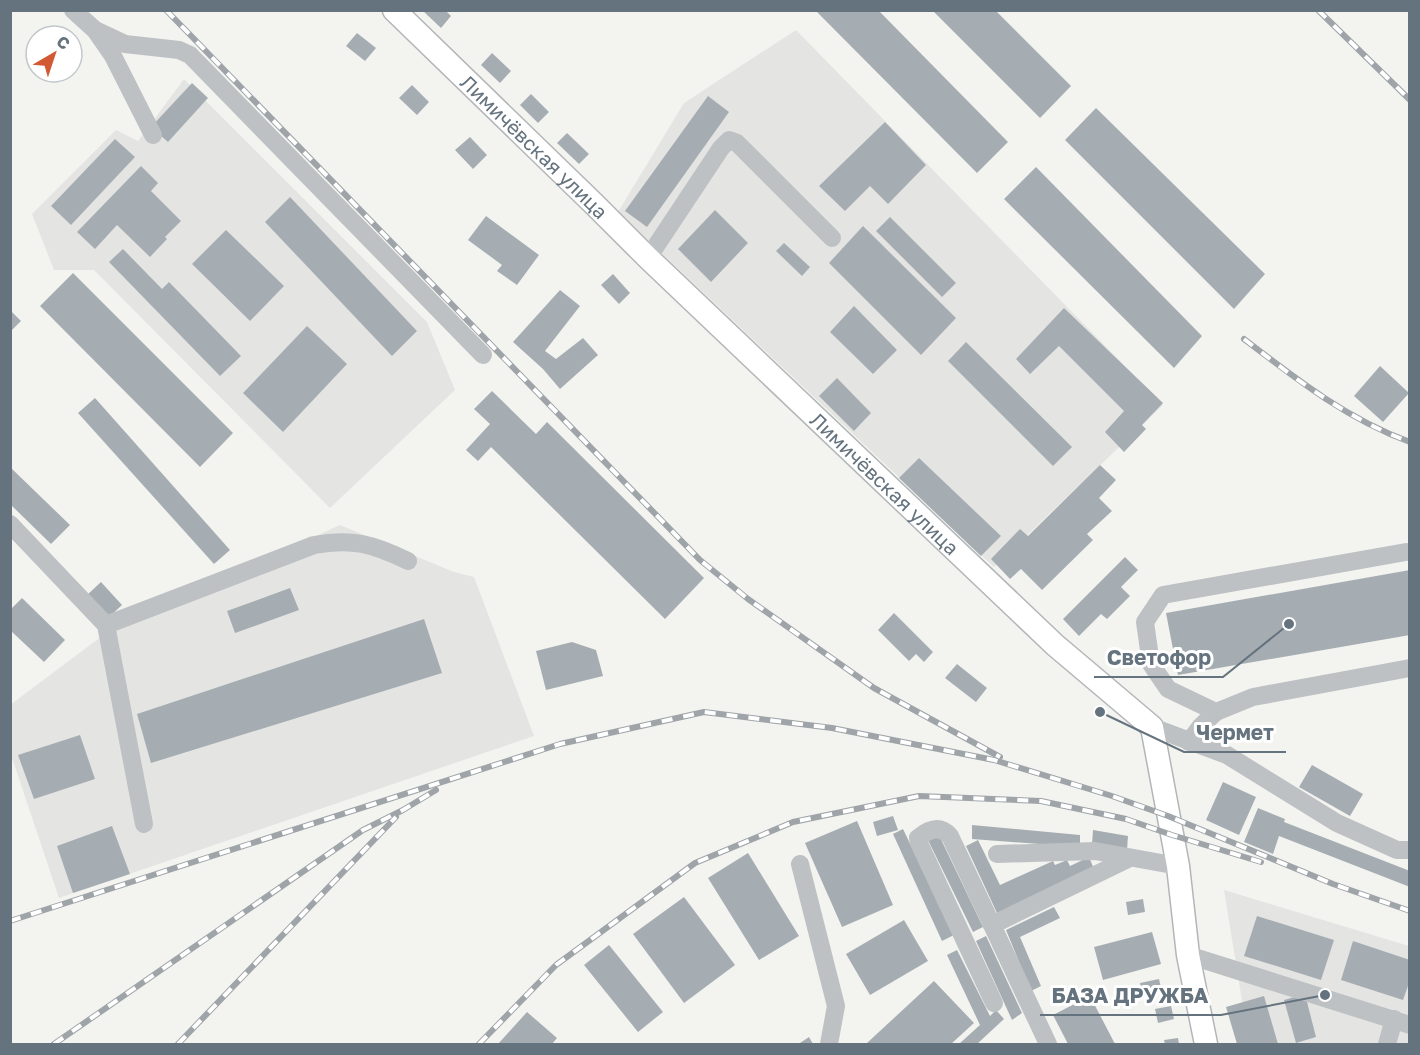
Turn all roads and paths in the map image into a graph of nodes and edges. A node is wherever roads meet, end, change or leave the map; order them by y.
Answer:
1 (73, 10) edge
2 (394, 10) edge
3 (95, 30) junction
4 (153, 135) dead end
5 (832, 238) dead end
6 (648, 258) junction
7 (483, 355) dead end
8 (10, 524) edge
9 (1406, 552) dead end
10 (408, 561) dead end
11 (106, 625) junction
12 (1410, 668) edge
13 (1216, 712) junction
14 (1152, 727) junction
15 (1189, 742) junction
16 (144, 824) dead end
17 (1405, 852) edge
18 (997, 854) dead end
19 (1130, 858) junction
20 (800, 864) dead end
21 (1178, 866) junction
22 (992, 925) junction
23 (1188, 955) junction
24 (994, 1003) dead end
25 (1402, 1022) edge
26 (828, 1044) edge
27 (1048, 1044) edge
28 (1206, 1044) edge
29 (1387, 1044) edge

1 - 3 street
2 - 6 main road, Лимичёвская улица
3 - 4 street
3 - 7 street
5 - 6 street
6 - 14 main road, Лимичёвская улица
8 - 11 street
9 - 13 street
10 - 11 street
11 - 16 street
12 - 13 street
13 - 15 street
14 - 15 street
14 - 21 main road
15 - 17 street
18 - 19 street
19 - 21 street
19 - 22 street
20 - 26 street
21 - 23 main road
22 - 24 street
22 - 27 street
23 - 25 street
23 - 28 main road
25 - 29 street

